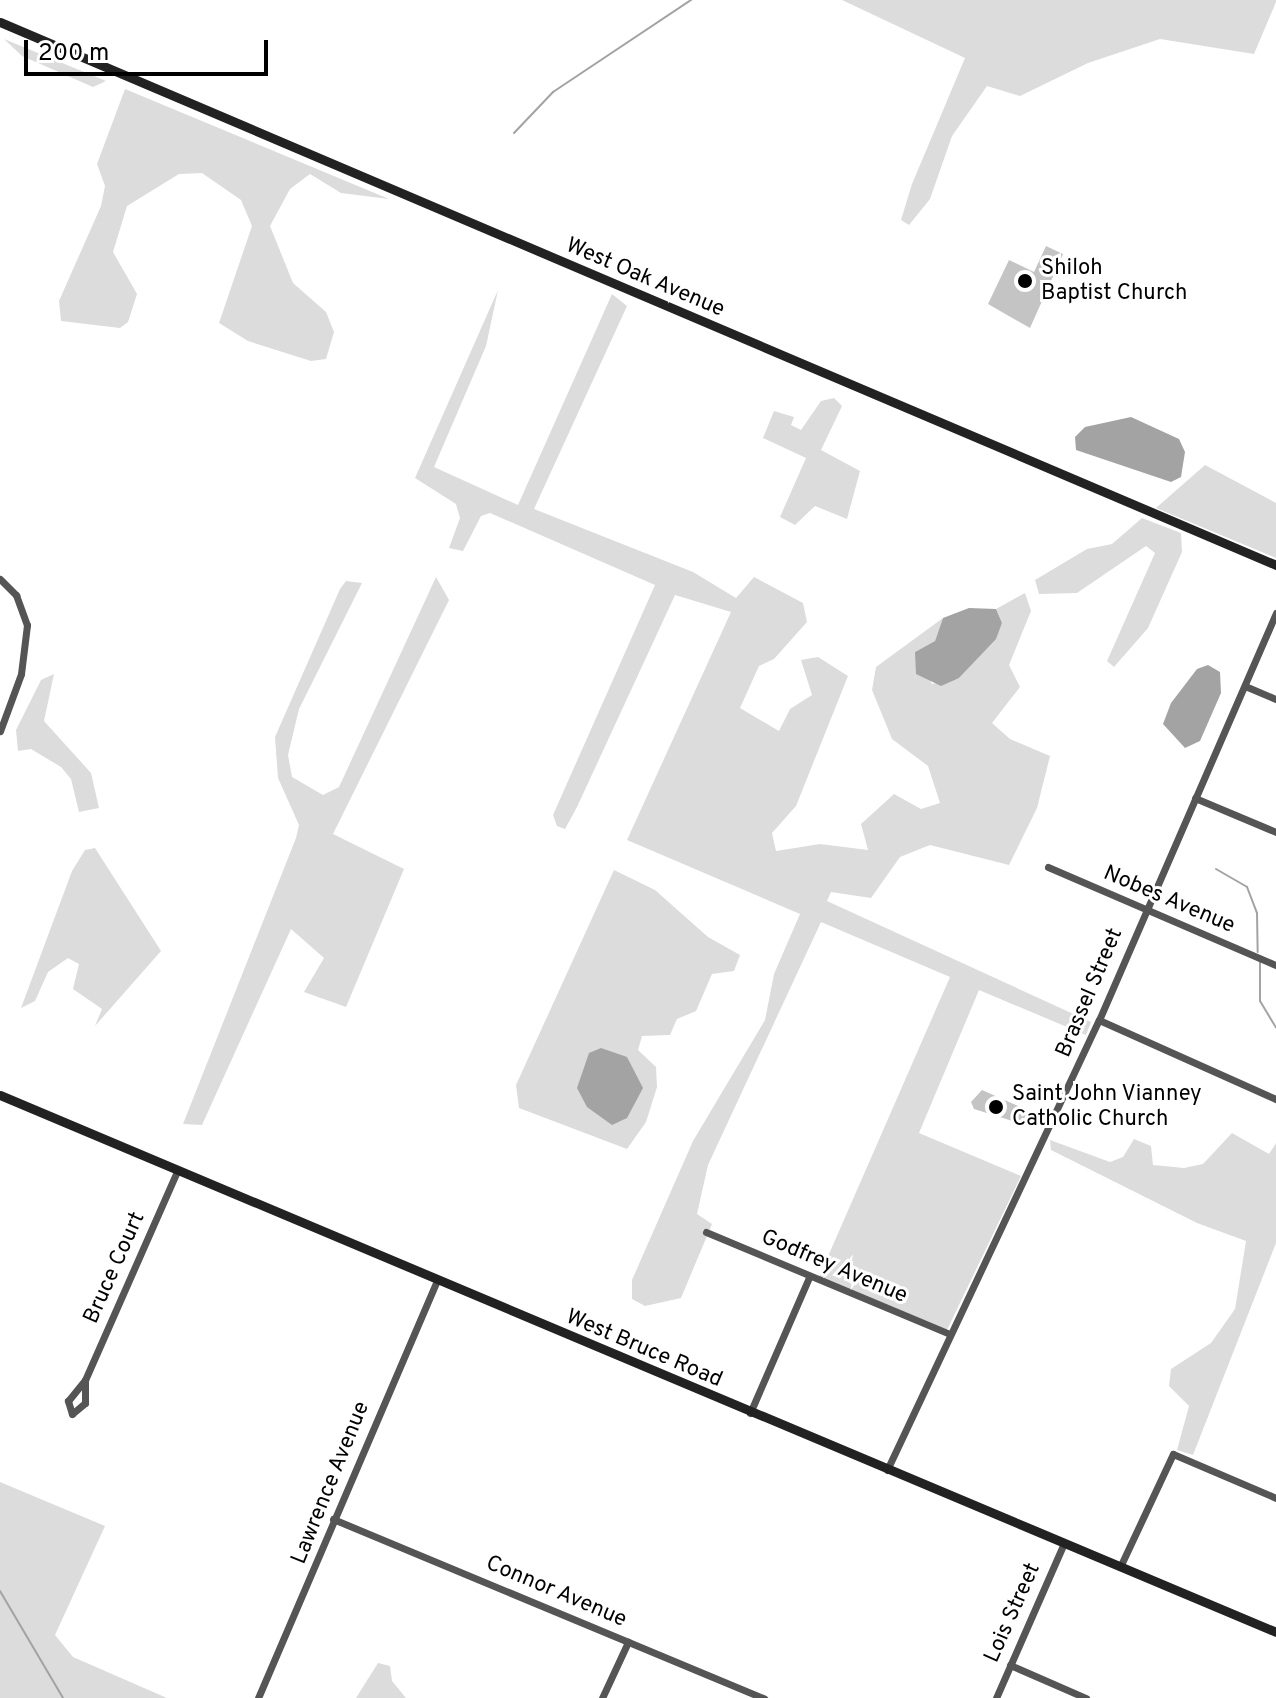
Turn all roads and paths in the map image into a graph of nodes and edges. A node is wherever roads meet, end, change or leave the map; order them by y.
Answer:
1 (0, 22) edge
2 (1276, 565) edge
3 (0, 579) edge
4 (1276, 613) edge
5 (1245, 686) junction
6 (1276, 699) edge
7 (0, 731) edge
8 (1195, 798) junction
9 (1276, 832) edge
10 (1048, 867) dead end
11 (1145, 910) junction
12 (1276, 965) edge
13 (1099, 1020) junction
14 (0, 1095) edge
15 (1276, 1099) edge
16 (177, 1171) junction
17 (706, 1232) dead end
18 (809, 1277) junction
19 (436, 1282) junction
20 (950, 1334) junction
21 (85, 1380) dead end
22 (750, 1413) junction
23 (887, 1470) junction
24 (1276, 1498) edge
25 (333, 1519) junction
26 (1064, 1543) junction
27 (1120, 1567) junction
28 (1276, 1632) edge
29 (628, 1642) junction
30 (1010, 1665) junction
31 (258, 1698) edge
32 (602, 1698) edge
33 (764, 1698) edge
34 (996, 1698) edge
35 (1086, 1698) edge

1 - 2 street, West Oak Avenue
3 - 7 street
4 - 5 street, Brassel Street
5 - 6 street
5 - 8 street, Brassel Street
8 - 9 street
8 - 11 street, Brassel Street
10 - 11 street, Nobes Avenue
11 - 12 street, Nobes Avenue
11 - 13 street, Brassel Street
13 - 15 street
13 - 20 street, Brassel Street
14 - 16 street, West Bruce Road
16 - 19 street, West Bruce Road
16 - 21 street, Bruce Court
17 - 18 street, Godfrey Avenue
18 - 20 street, Godfrey Avenue
18 - 22 street
19 - 22 street, West Bruce Road
19 - 25 street, Lawrence Avenue
20 - 23 street, Brassel Street
22 - 23 street, West Bruce Road
23 - 26 street, West Bruce Road
24 - 27 street
25 - 29 street, Connor Avenue
25 - 31 street, Lawrence Avenue
26 - 27 street, West Bruce Road
26 - 30 street, Lois Street
27 - 28 street, West Bruce Road
29 - 32 street
29 - 33 street, Connor Avenue
30 - 34 street, Lois Street
30 - 35 street

